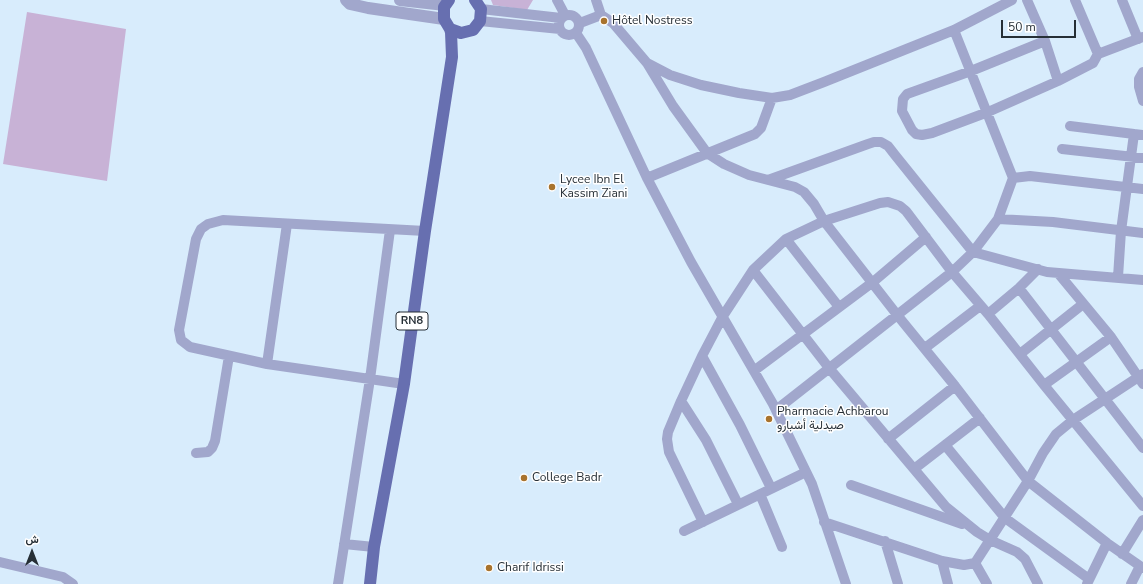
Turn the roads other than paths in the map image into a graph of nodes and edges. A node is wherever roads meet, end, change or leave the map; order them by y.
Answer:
1 (346, 0) edge
2 (400, 0) edge
3 (557, 0) edge
4 (596, 0) edge
5 (1012, 0) edge
6 (1027, 0) edge
7 (1075, 0) edge
8 (1122, 0) edge
9 (447, 3) edge
10 (479, 10) edge
11 (601, 15) junction
12 (563, 17) junction
13 (580, 23) junction
14 (447, 24) junction
15 (560, 29) junction
16 (954, 30) junction
17 (467, 32) junction
18 (576, 33) junction
19 (1141, 38) edge
20 (1045, 41) junction
21 (1098, 54) junction
22 (452, 57) junction
23 (647, 63) junction
24 (971, 71) junction
25 (1143, 72) edge
26 (1058, 81) junction
27 (772, 98) junction
28 (1143, 101) edge
29 (988, 112) junction
30 (1070, 126) dead end
31 (1139, 134) edge
32 (1062, 149) dead end
33 (707, 153) junction
34 (1131, 156) junction
35 (1143, 158) edge
36 (648, 178) junction
37 (1013, 178) junction
38 (768, 180) junction
39 (1127, 187) junction
40 (1143, 189) edge
41 (998, 219) junction
42 (824, 221) junction
43 (287, 224) junction
44 (390, 230) junction
45 (1121, 230) junction
46 (425, 231) junction
47 (1143, 234) edge
48 (926, 237) junction
49 (786, 239) junction
50 (973, 252) junction
51 (1038, 269) junction
52 (753, 270) junction
53 (952, 272) junction
54 (1058, 273) junction
55 (1118, 278) junction
56 (1143, 280) edge
57 (872, 282) junction
58 (1019, 288) junction
59 (1083, 304) junction
60 (980, 306) junction
61 (839, 307) junction
62 (988, 314) junction
63 (723, 316) junction
64 (898, 316) junction
65 (1051, 329) junction
66 (803, 334) junction
67 (1111, 337) junction
68 (925, 348) junction
69 (1020, 354) junction
70 (229, 356) junction
71 (702, 356) junction
72 (1076, 361) junction
73 (267, 364) junction
74 (830, 368) junction
75 (755, 370) junction
76 (1141, 378) edge
77 (370, 379) junction
78 (404, 384) junction
79 (1044, 385) junction
80 (956, 386) junction
81 (1105, 398) junction
82 (681, 401) junction
83 (776, 410) junction
84 (980, 418) junction
85 (1073, 420) junction
86 (888, 439) junction
87 (945, 445) junction
88 (1143, 448) edge
89 (196, 453) dead end
90 (914, 469) junction
91 (806, 472) junction
92 (1028, 481) junction
93 (851, 485) dead end
94 (771, 488) junction
95 (760, 494) junction
96 (738, 504) junction
97 (1143, 506) edge
98 (1005, 518) junction
99 (1143, 520) edge
100 (703, 522) junction
101 (824, 522) junction
102 (969, 527) junction
103 (684, 531) dead end
104 (990, 540) junction
105 (885, 541) junction
106 (1106, 543) junction
107 (344, 544) junction
108 (374, 547) junction
109 (782, 547) dead end
110 (1122, 554) junction
111 (942, 561) junction
112 (0, 562) edge
113 (976, 563) junction
114 (1141, 567) edge
115 (1088, 582) edge
116 (73, 584) edge
117 (338, 584) edge
118 (370, 584) edge
119 (846, 584) edge
120 (898, 584) edge
121 (948, 584) edge
122 (987, 584) edge
123 (1038, 584) edge
124 (1131, 584) edge

1 - 14 street
2 - 9 street
3 - 12 street
4 - 11 street
5 - 16 street
6 - 20 street
7 - 21 street
8 - 19 street
9 - 14 main road, RN8
10 - 12 street
10 - 15 street
10 - 17 main road, RN8
11 - 13 street
11 - 23 street
12 - 13 street
12 - 15 street
13 - 18 street
14 - 17 main road
14 - 22 main road, RN8
15 - 18 street
16 - 24 street
16 - 27 street
17 - 22 main road, RN8
18 - 36 street
19 - 21 street
20 - 24 street
20 - 26 street
21 - 26 street
22 - 46 main road, RN8
23 - 27 street
23 - 33 street
24 - 29 street
24 - 29 street
25 - 28 street
26 - 29 street
27 - 33 street
29 - 37 street
30 - 31 street
31 - 34 street
32 - 34 street
33 - 36 street
33 - 38 street
34 - 35 street
34 - 39 street
36 - 63 street
37 - 39 street
37 - 41 street
38 - 42 street
38 - 50 street
39 - 40 street
39 - 45 street
41 - 45 street
41 - 50 street
42 - 48 street
42 - 49 street
42 - 57 street
43 - 44 street
43 - 70 street
43 - 73 street
44 - 46 street
44 - 77 street
45 - 47 street
45 - 55 street
46 - 78 main road, RN8
48 - 53 street
48 - 57 street
49 - 52 street
49 - 61 street
50 - 51 street
50 - 53 street
51 - 54 street
51 - 58 street
52 - 63 street
52 - 66 street
53 - 60 street
53 - 64 street
54 - 55 street
54 - 59 street
55 - 56 street
57 - 61 street
57 - 64 street
58 - 62 street
58 - 65 street
59 - 65 street
59 - 67 street
60 - 62 street
60 - 68 street
61 - 66 street
62 - 69 street
63 - 71 street
63 - 75 street
64 - 68 street
64 - 74 street
65 - 69 street
65 - 72 street
66 - 74 street
66 - 75 street
67 - 72 street
67 - 76 street
68 - 80 street
69 - 79 street
70 - 73 street
70 - 89 street
71 - 82 street
71 - 94 street
72 - 79 street
72 - 81 street
73 - 77 street
74 - 83 street
74 - 86 street
75 - 83 street
76 - 81 street
77 - 78 street
77 - 107 street
78 - 108 main road, RN8
79 - 85 street
80 - 84 street
80 - 86 street
81 - 85 street
81 - 88 street
82 - 96 street
82 - 100 street
83 - 91 street
84 - 87 street
84 - 92 street
85 - 92 street
85 - 97 street
86 - 90 street
87 - 90 street
87 - 98 street
90 - 102 street
91 - 94 street
91 - 101 street
92 - 98 street
92 - 106 street
93 - 102 street
94 - 95 street
95 - 96 street
95 - 109 street
96 - 100 street
98 - 104 street
98 - 115 street
99 - 110 street
100 - 103 street
101 - 105 street
101 - 119 street
102 - 104 street
104 - 113 street
104 - 123 street
105 - 111 street
105 - 120 street
106 - 110 street
106 - 115 street
107 - 108 street
107 - 117 street
108 - 118 main road, RN8
110 - 114 street
111 - 113 street
111 - 121 street
112 - 116 street
113 - 122 street
114 - 124 street

